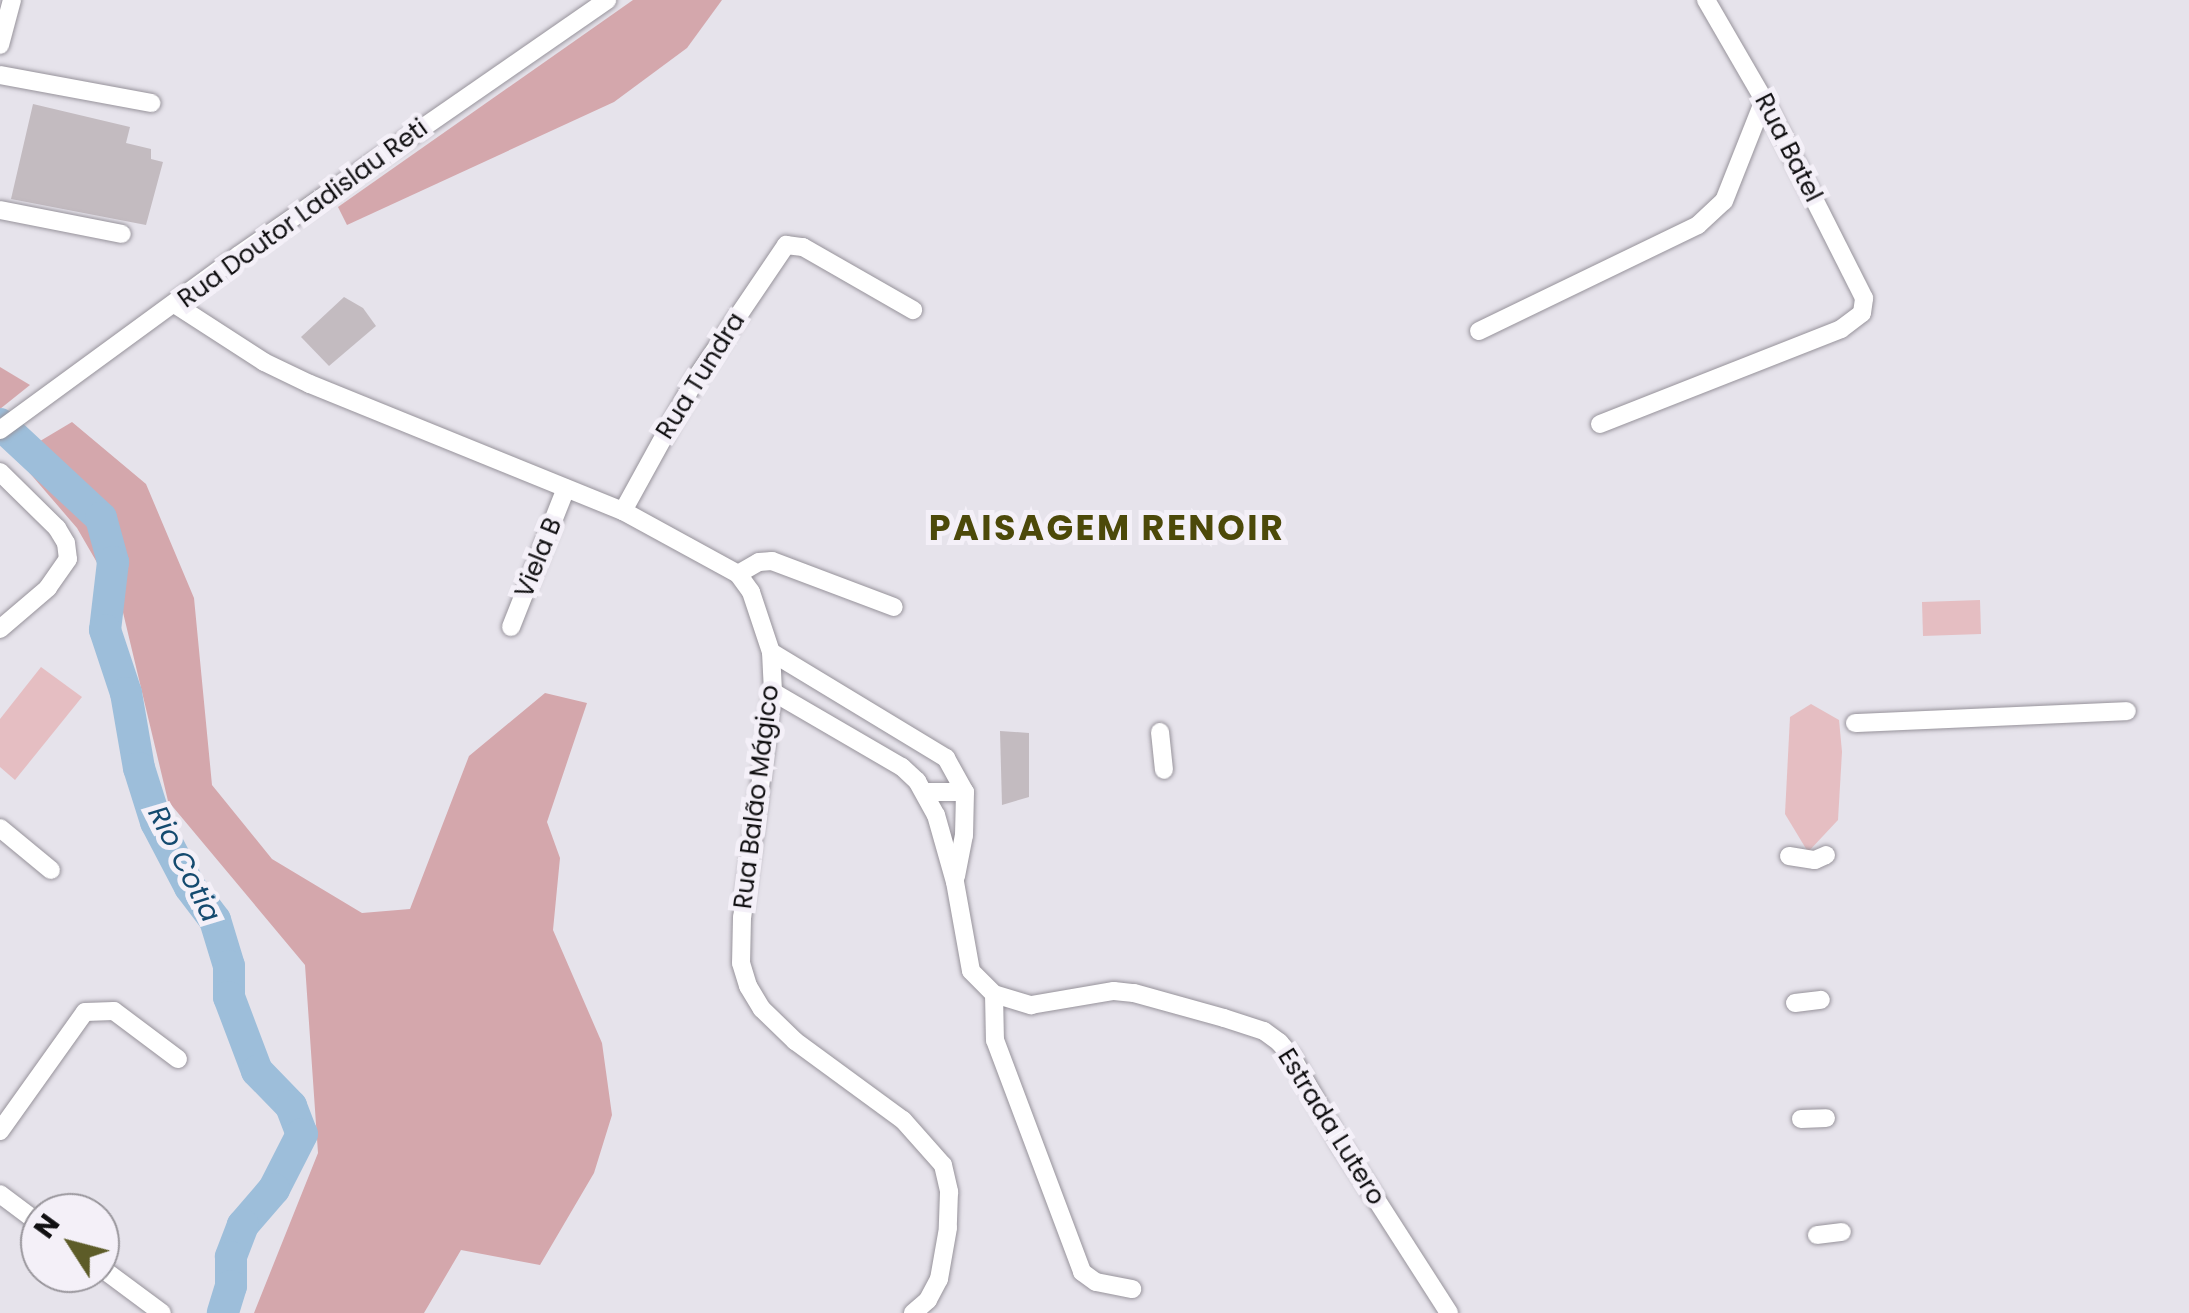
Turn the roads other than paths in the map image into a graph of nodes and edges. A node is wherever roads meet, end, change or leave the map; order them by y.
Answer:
1 (12, 0) edge
2 (608, 0) edge
3 (1706, 0) edge
4 (0, 45) edge
5 (0, 75) edge
6 (1764, 100) junction
7 (150, 104) dead end
8 (0, 210) edge
9 (122, 234) dead end
10 (176, 305) junction
11 (913, 310) dead end
12 (1479, 331) dead end
13 (1600, 424) dead end
14 (0, 430) edge
15 (0, 472) edge
16 (566, 488) junction
17 (623, 511) junction
18 (738, 574) junction
19 (894, 606) dead end
20 (511, 628) dead end
21 (0, 629) edge
22 (771, 652) junction
23 (773, 692) junction
24 (2127, 711) dead end
25 (1854, 724) dead end
26 (1160, 732) dead end
27 (1164, 770) dead end
28 (924, 792) junction
29 (966, 792) junction
30 (0, 828) edge
31 (1826, 855) dead end
32 (1789, 856) dead end
33 (51, 870) dead end
34 (954, 882) junction
35 (994, 994) junction
36 (1821, 1000) dead end
37 (1795, 1003) dead end
38 (178, 1059) dead end
39 (1826, 1118) dead end
40 (1801, 1119) dead end
41 (0, 1130) edge
42 (1842, 1232) dead end
43 (1817, 1235) dead end
44 (120, 1283) edge
45 (1132, 1289) dead end
46 (162, 1313) edge
47 (913, 1313) edge
48 (1449, 1313) edge

1 - 4 street
2 - 10 street, Rua Doutor Ladislau Reti
3 - 6 street, Rua Batel
5 - 7 street
6 - 12 street
6 - 13 street, Rua Batel
8 - 9 street
10 - 14 street, Rua Doutor Ladislau Reti
10 - 16 street
11 - 17 street, Rua Tundra
15 - 21 street
16 - 17 street
16 - 20 street, Viela B
17 - 18 street
18 - 19 street
18 - 22 street, Rua Balão Mágico
22 - 23 street, Rua Balão Mágico
22 - 29 street
23 - 28 street
23 - 47 street, Rua Balão Mágico
24 - 25 street
26 - 27 street
28 - 29 street
28 - 34 street
29 - 34 street
30 - 33 street
31 - 32 street
34 - 35 street
35 - 45 street
35 - 48 street, Estrada Lutero
36 - 37 street
38 - 41 street
39 - 40 street
42 - 43 street
44 - 46 street

